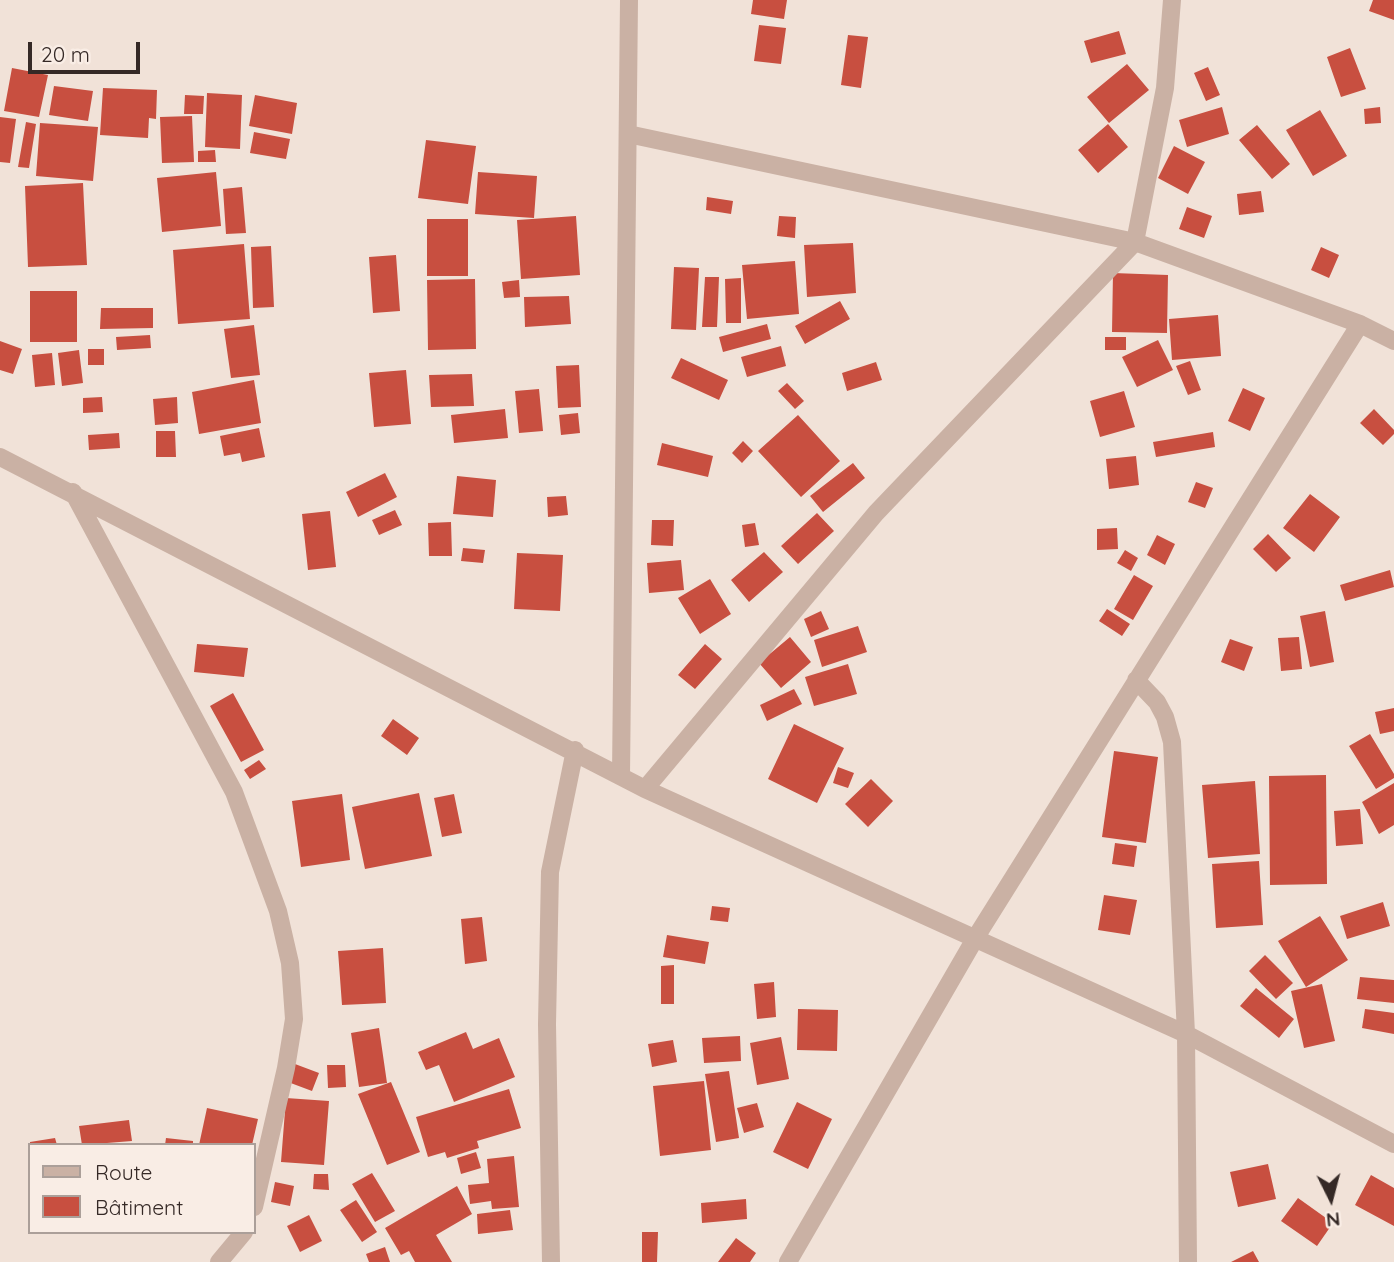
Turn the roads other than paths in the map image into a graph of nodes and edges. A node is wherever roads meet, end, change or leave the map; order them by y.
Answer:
1 (629, 0) edge
2 (1172, 0) edge
3 (628, 134) junction
4 (1135, 242) junction
5 (1360, 324) junction
6 (1394, 341) edge
7 (0, 457) edge
8 (73, 492) junction
9 (1136, 680) junction
10 (575, 750) junction
11 (621, 775) junction
12 (645, 789) junction
13 (976, 937) junction
14 (1186, 1034) junction
15 (1394, 1144) edge
16 (256, 1198) edge
17 (242, 1234) edge
18 (219, 1262) edge
19 (551, 1262) edge
20 (788, 1262) edge
21 (1188, 1262) edge

1 - 3 street
2 - 4 street
3 - 4 street
3 - 11 street
4 - 5 street
4 - 12 street
5 - 6 street
5 - 9 street
7 - 8 street
8 - 10 street
8 - 16 street
9 - 13 street
9 - 14 street
10 - 11 street
10 - 19 street
11 - 12 street
12 - 13 street
13 - 14 street
13 - 20 street
14 - 15 street
14 - 21 street
17 - 18 street

